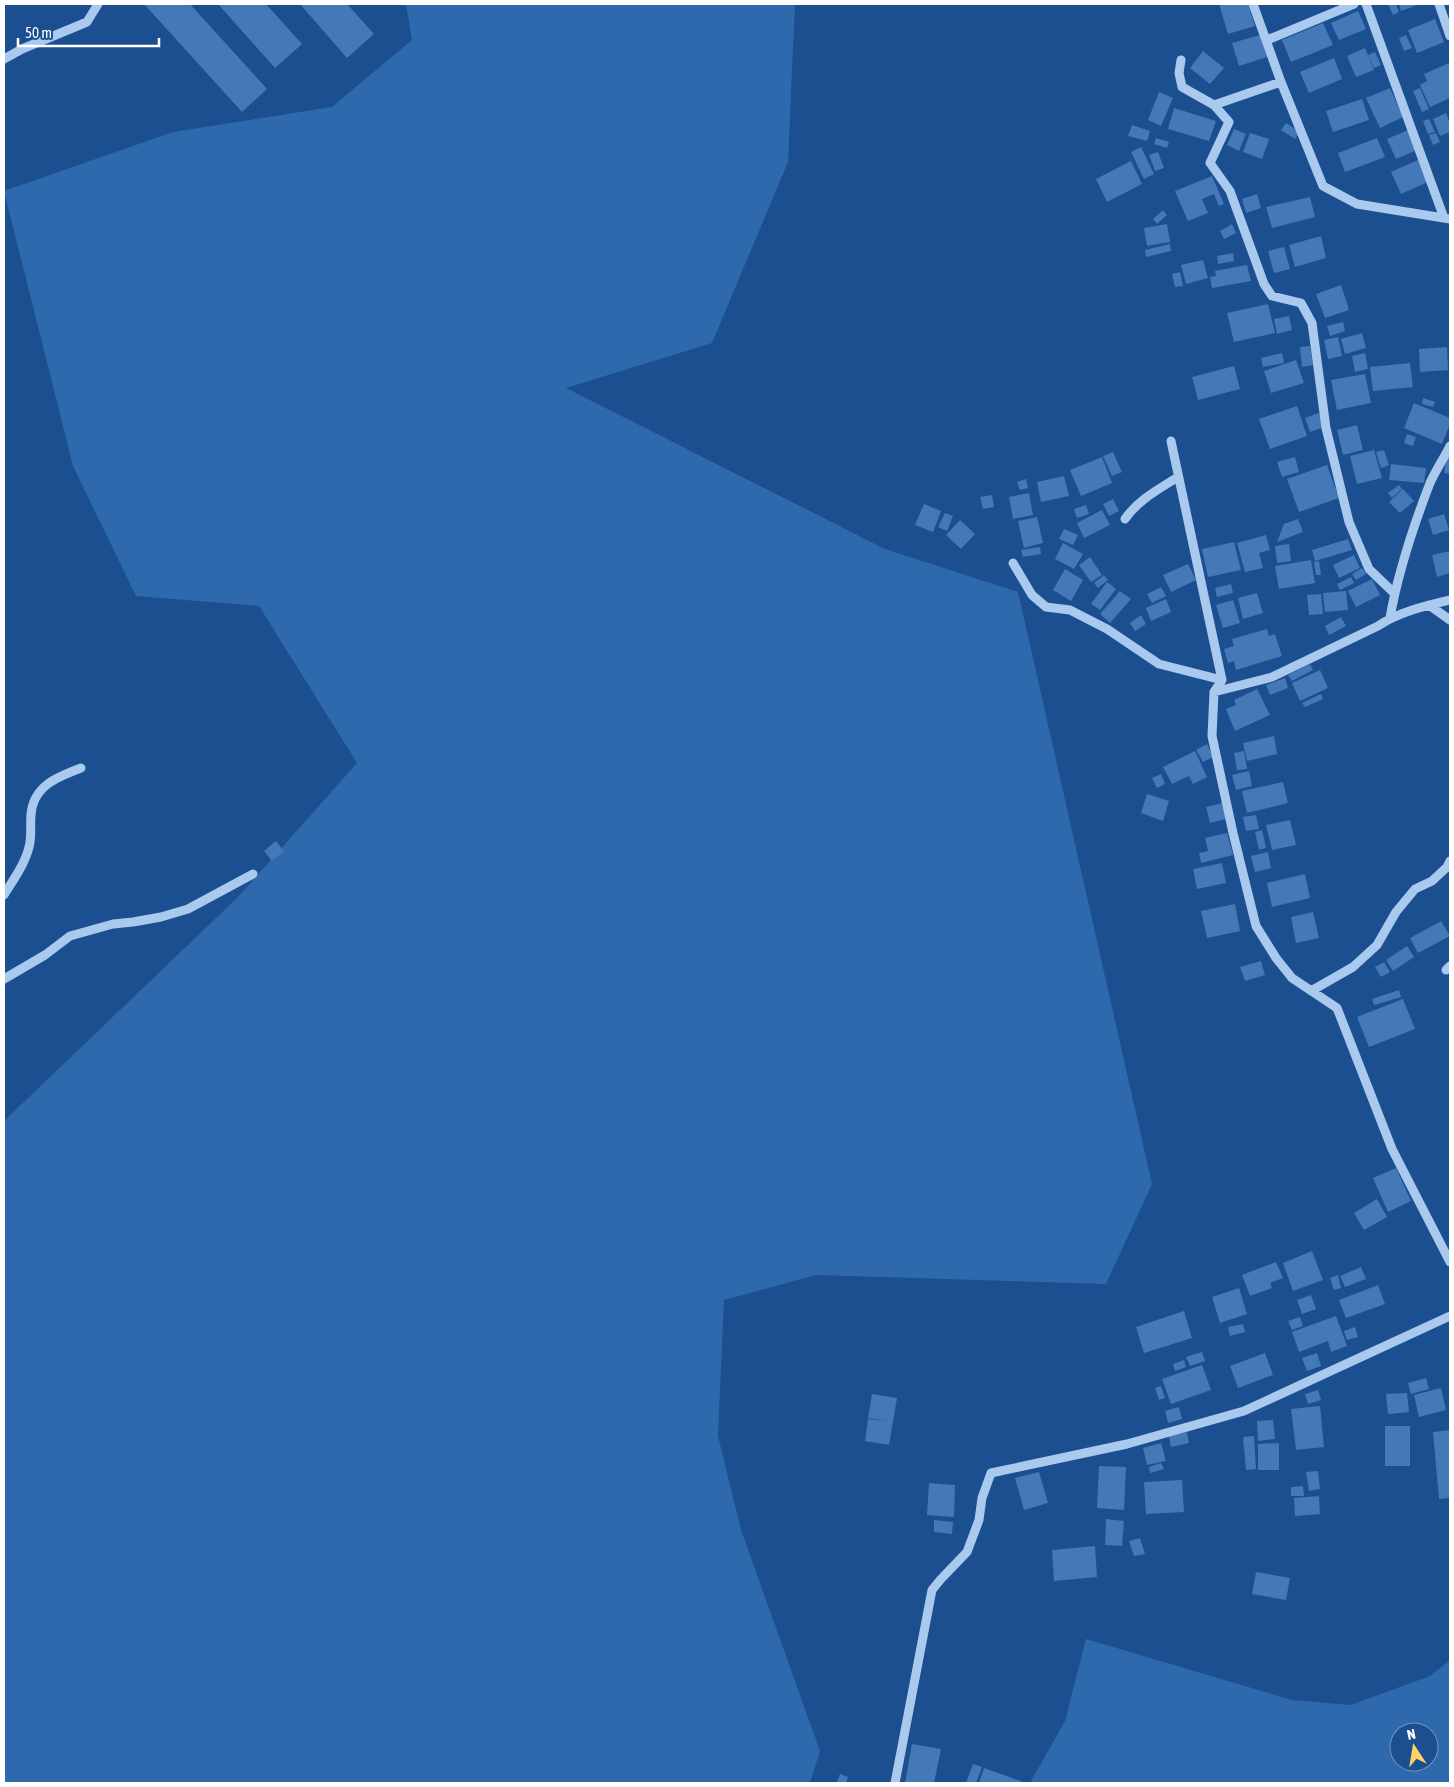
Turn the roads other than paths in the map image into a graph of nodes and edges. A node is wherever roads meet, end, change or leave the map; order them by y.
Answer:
1 (98, 4) edge
2 (1253, 4) edge
3 (1354, 4) edge
4 (1366, 4) edge
5 (1439, 4) edge
6 (1450, 36) edge
7 (1267, 40) junction
8 (4, 60) edge
9 (1181, 60) dead end
10 (1281, 82) junction
11 (1214, 104) junction
12 (1447, 218) edge
13 (1171, 441) dead end
14 (1450, 446) edge
15 (1178, 477) junction
16 (1125, 519) dead end
17 (1013, 563) dead end
18 (1394, 593) junction
19 (1450, 600) edge
20 (1429, 605) junction
21 (1390, 618) junction
22 (1450, 620) edge
23 (1222, 680) junction
24 (1214, 692) junction
25 (81, 768) dead end
26 (1450, 861) edge
27 (254, 874) dead end
28 (4, 895) edge
29 (4, 979) edge
30 (1311, 991) junction
31 (1450, 1262) edge
32 (1450, 1316) edge
33 (895, 1783) edge

1 - 8 street
2 - 7 street
3 - 7 street
4 - 12 street
5 - 6 street
7 - 10 street
9 - 11 street
10 - 11 street
10 - 12 street
11 - 18 street
13 - 15 street
14 - 18 street
15 - 16 street
15 - 23 street
17 - 23 street
18 - 21 street
19 - 20 street
20 - 21 street
20 - 22 street
21 - 24 street
23 - 24 street
24 - 30 street
25 - 28 street
26 - 30 street
27 - 29 street
30 - 31 street
32 - 33 street

